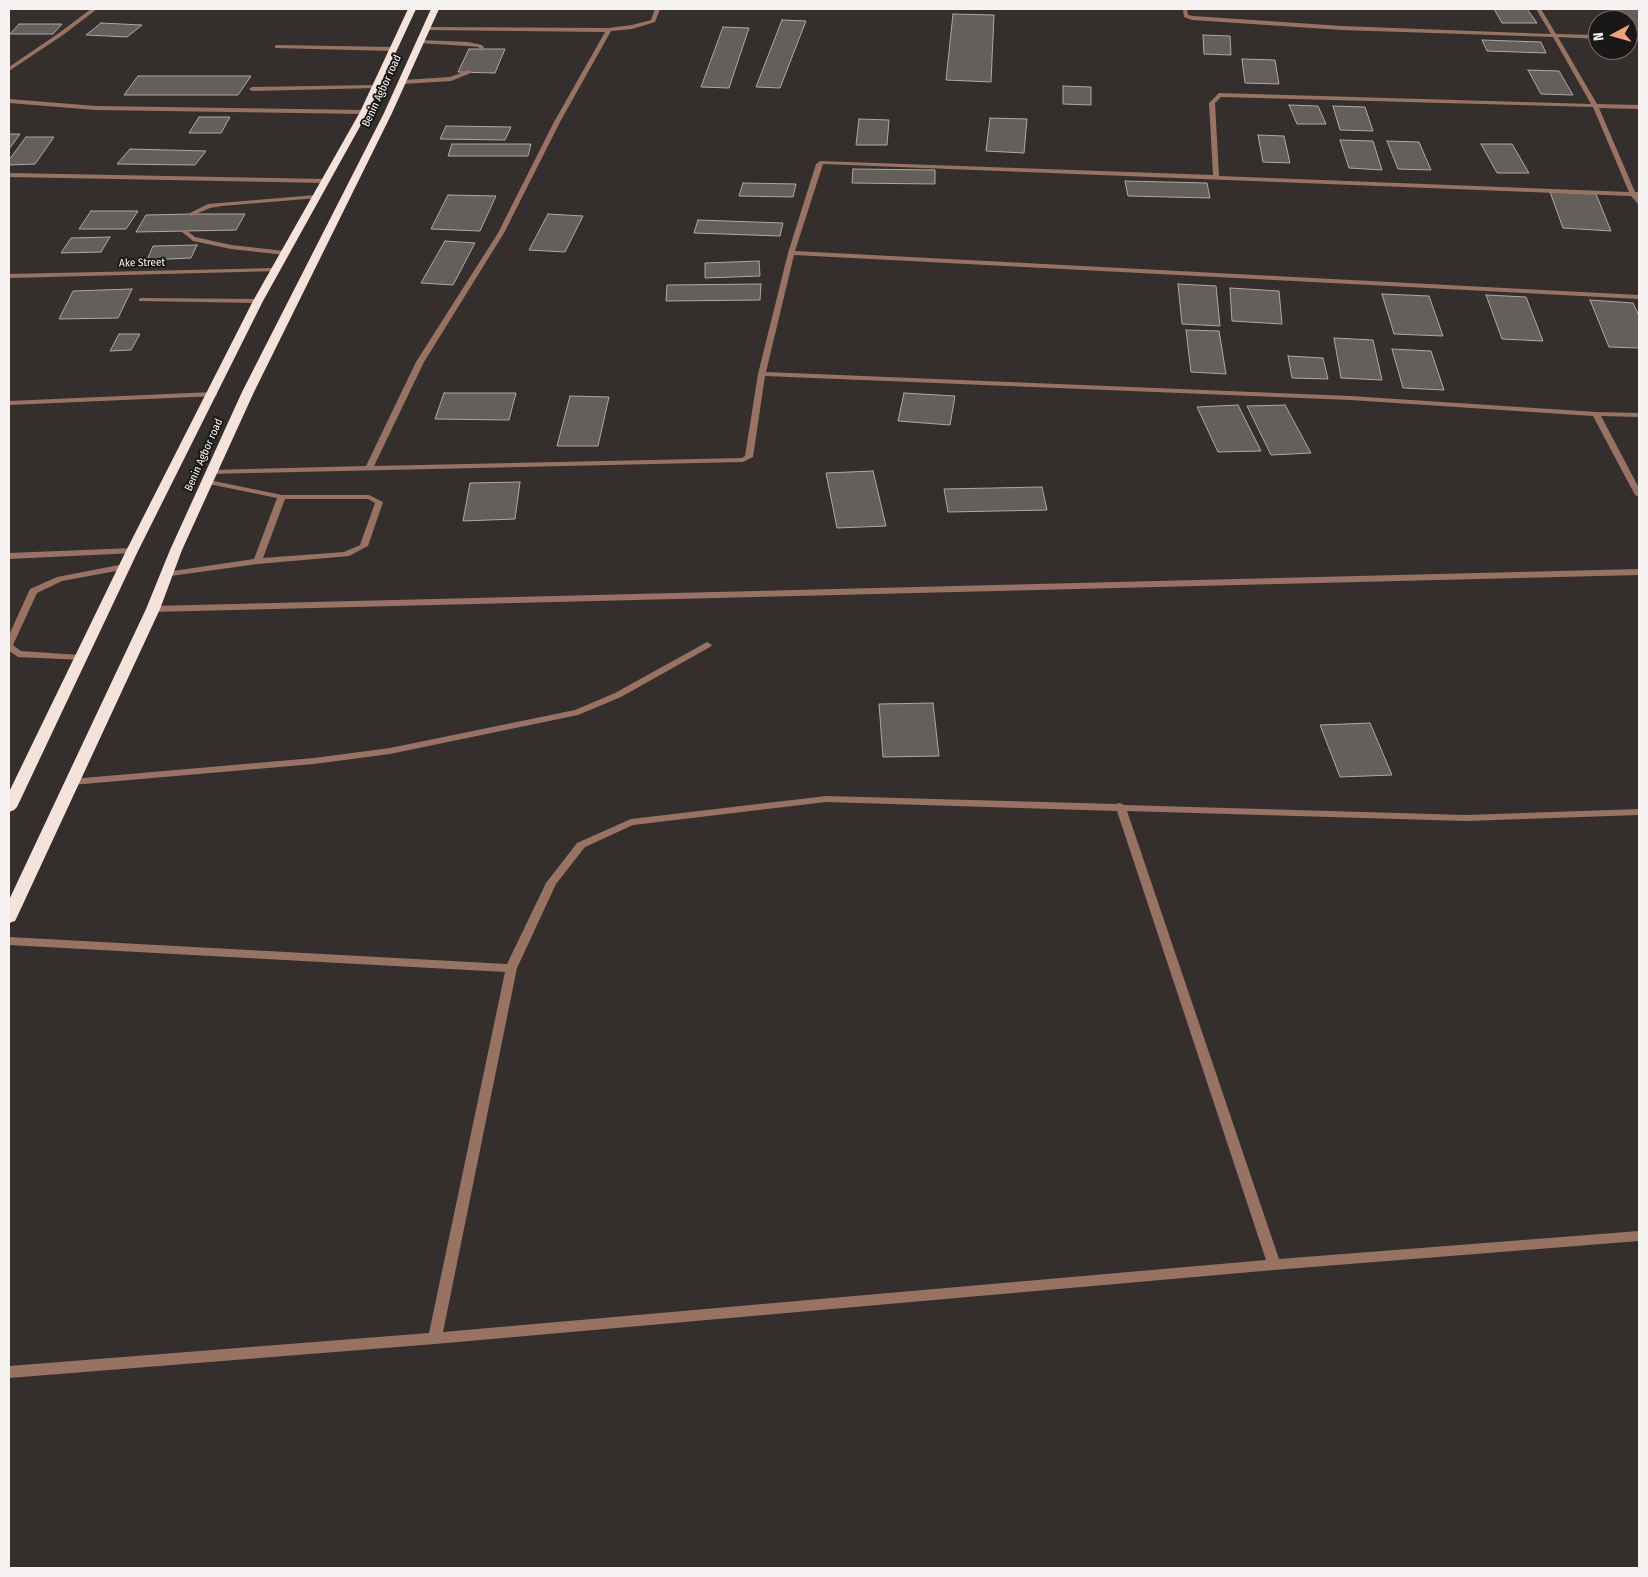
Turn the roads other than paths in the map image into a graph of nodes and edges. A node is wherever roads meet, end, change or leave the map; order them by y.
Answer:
1 (94, 9) edge
2 (412, 9) edge
3 (435, 9) edge
4 (657, 9) edge
5 (1185, 9) edge
6 (1539, 9) edge
7 (427, 28) junction
8 (609, 30) junction
9 (1553, 36) junction
10 (1588, 37) edge
11 (420, 42) junction
12 (277, 47) dead end
13 (393, 49) junction
14 (482, 49) dead end
15 (9, 68) edge
16 (469, 72) dead end
17 (403, 82) junction
18 (376, 88) junction
19 (252, 89) dead end
20 (9, 101) edge
21 (1595, 105) junction
22 (1639, 107) edge
23 (364, 112) junction
24 (9, 175) edge
25 (1216, 176) junction
26 (326, 181) junction
27 (1636, 194) edge
28 (316, 197) junction
29 (1639, 202) edge
30 (191, 214) dead end
31 (184, 231) dead end
32 (285, 253) junction
33 (791, 253) junction
34 (277, 270) junction
35 (9, 276) edge
36 (1639, 297) edge
37 (141, 300) dead end
38 (258, 302) junction
39 (762, 374) junction
40 (213, 394) junction
41 (9, 403) edge
42 (1596, 414) junction
43 (1639, 415) edge
44 (369, 469) junction
45 (209, 477) junction
46 (1639, 495) edge
47 (282, 497) junction
48 (132, 551) junction
49 (9, 556) edge
50 (258, 561) junction
51 (124, 567) junction
52 (1639, 572) edge
53 (166, 575) junction
54 (153, 608) junction
55 (707, 645) dead end
56 (9, 646) edge
57 (80, 658) junction
58 (72, 782) junction
59 (1120, 806) junction
60 (9, 807) edge
61 (1639, 812) edge
62 (9, 917) edge
63 (9, 941) edge
64 (511, 968) junction
65 (1639, 1236) edge
66 (1274, 1264) junction
67 (435, 1338) junction
68 (9, 1372) edge

1 - 15 street
2 - 13 highway, Benin Agbor road
3 - 7 highway, Benin Agbor road
4 - 8 street
5 - 9 street
6 - 9 street
7 - 8 street
7 - 11 highway, Benin Agbor road
8 - 44 street
9 - 10 street
9 - 21 street
11 - 14 street
11 - 17 highway, Benin Agbor road
12 - 13 street
13 - 18 highway, Benin Agbor road
16 - 17 street
17 - 45 highway, Benin Agbor road
18 - 19 street
18 - 23 highway, Benin Agbor road
20 - 23 street
21 - 22 street
21 - 25 street
21 - 27 street
23 - 26 highway, Benin Agbor road
24 - 26 street
25 - 27 street
25 - 33 street
26 - 28 highway, Benin Agbor road
27 - 29 street
28 - 30 street
28 - 32 highway, Benin Agbor road
31 - 32 street
32 - 34 highway, Benin Agbor road
33 - 36 street
33 - 39 street
34 - 35 street, Ake Street
34 - 38 highway, Benin Agbor road
37 - 38 street
38 - 40 highway, Benin Agbor road
39 - 42 street
39 - 44 street
40 - 41 street
40 - 48 highway, Benin Agbor road
42 - 43 street
42 - 46 street
44 - 45 street
45 - 47 street
45 - 53 highway, Benin Agbor road
47 - 50 street
47 - 50 street
48 - 49 street
48 - 51 highway, Benin Agbor road
50 - 53 street
51 - 56 street
51 - 57 highway, Benin Agbor road
52 - 54 street
53 - 54 highway, Benin Agbor road
54 - 58 highway, Benin Agbor road
55 - 58 street
56 - 57 street
57 - 60 highway, Benin Agbor road
58 - 62 highway, Benin Agbor road
59 - 61 street
59 - 64 street
59 - 66 street
63 - 64 street
64 - 67 street
65 - 66 street
66 - 67 street
67 - 68 street

